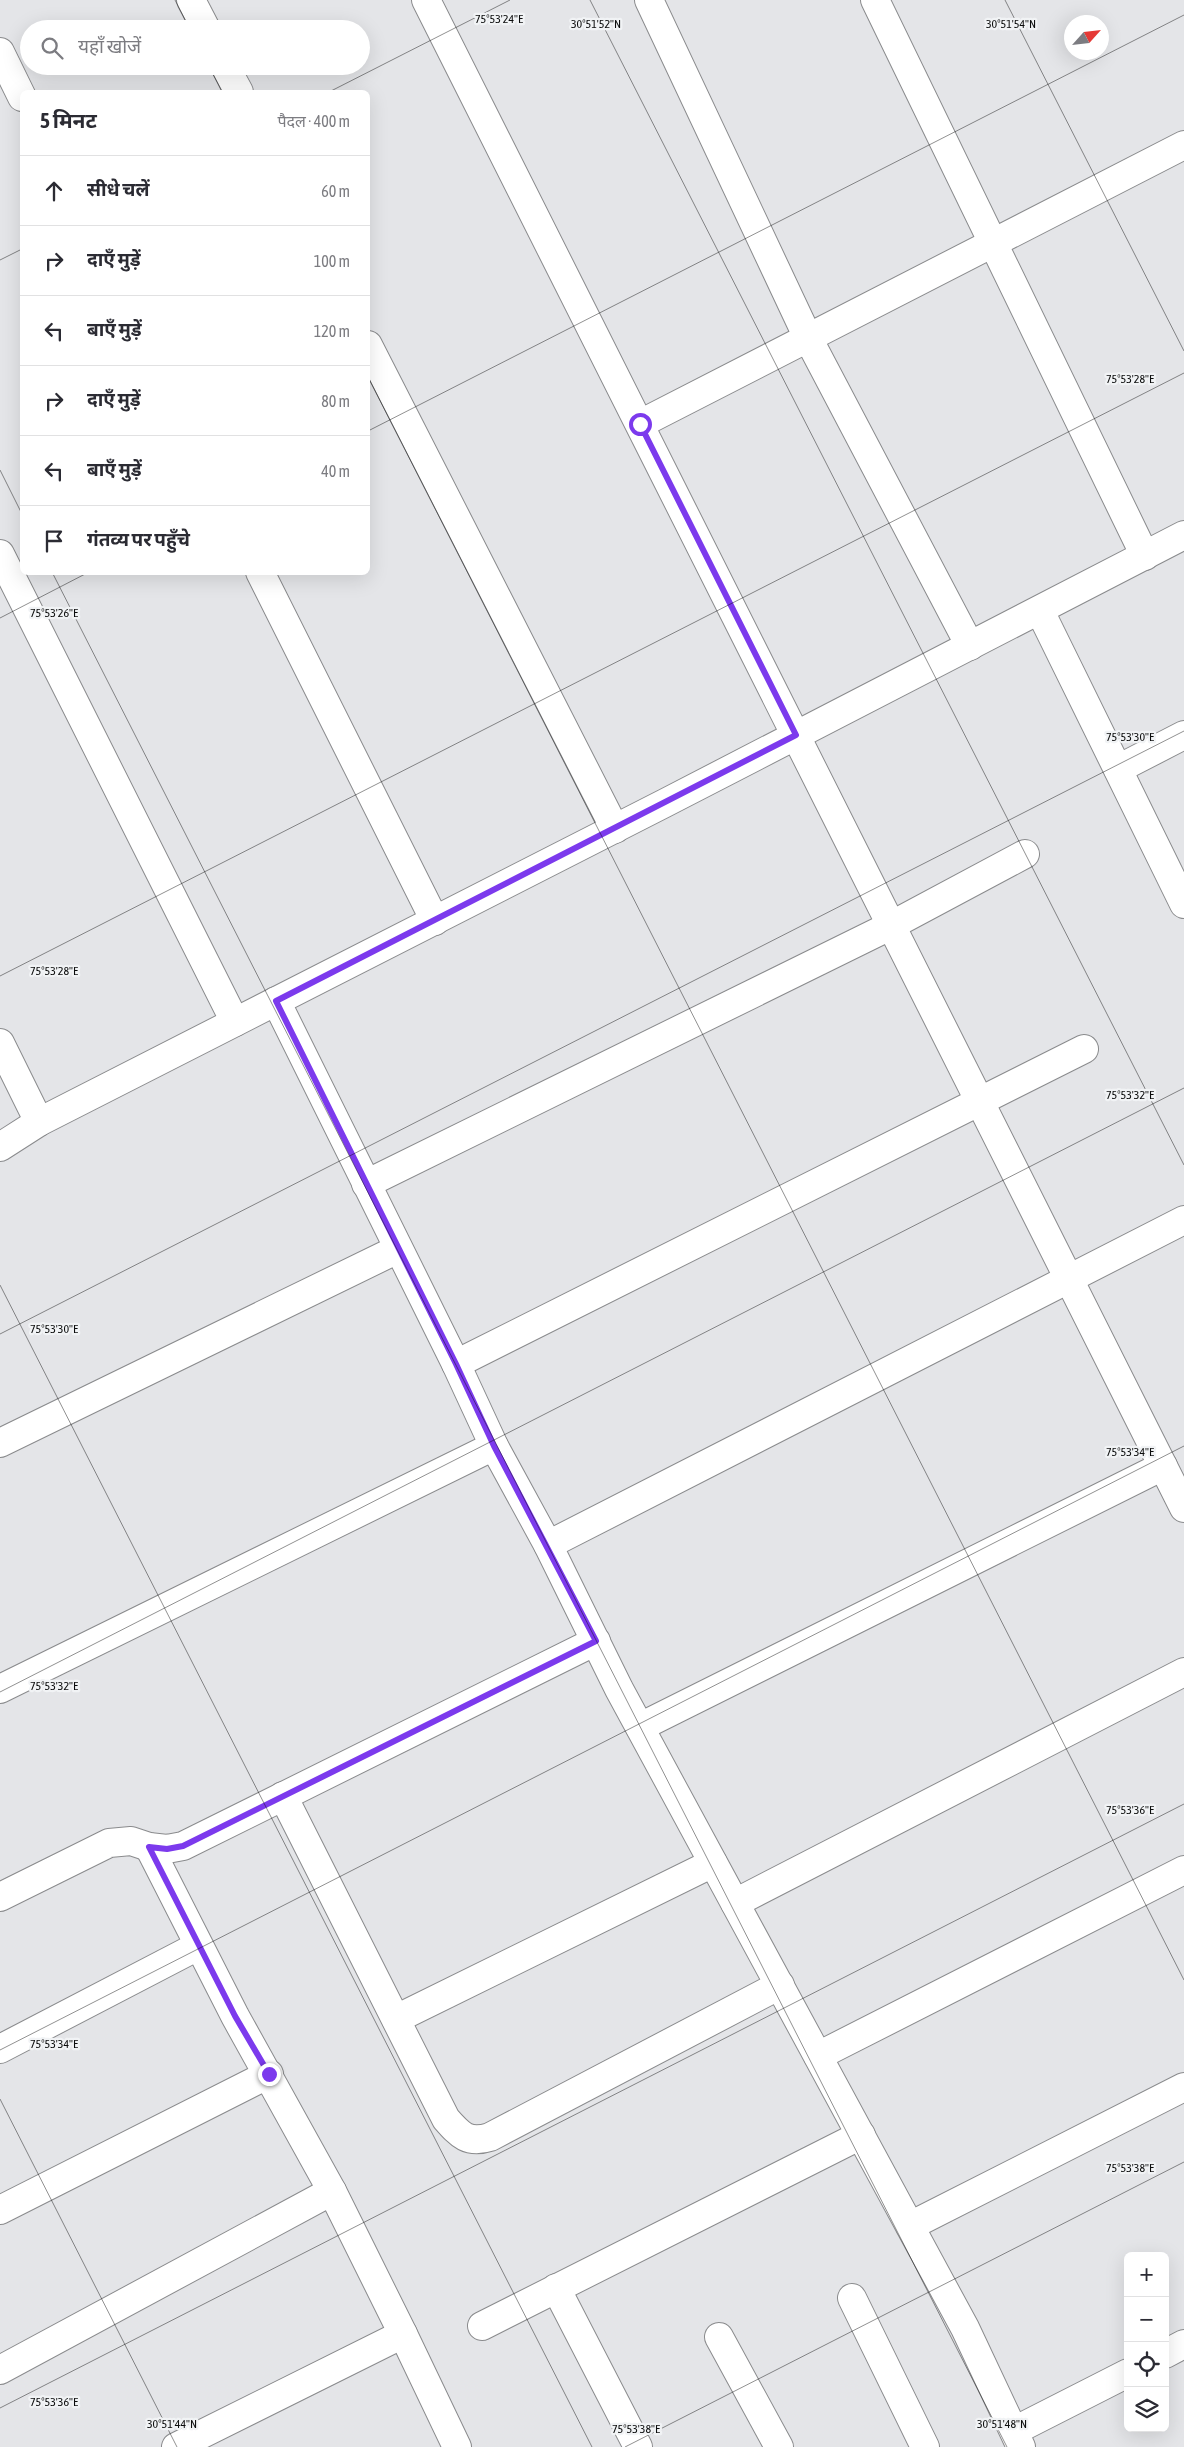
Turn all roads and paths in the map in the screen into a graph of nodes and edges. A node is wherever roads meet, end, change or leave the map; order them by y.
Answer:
1 (191, 0) edge
2 (426, 0) edge
3 (649, 0) edge
4 (875, 0) edge
5 (201, 20) edge
6 (0, 52) edge
7 (230, 75) edge
8 (238, 90) edge
9 (20, 93) edge
10 (1182, 152) edge
11 (992, 244) junction
12 (808, 338) junction
13 (370, 349) edge
14 (640, 424) junction
15 (1184, 535) edge
16 (0, 554) edge
17 (1145, 556) junction
18 (262, 575) edge
19 (1040, 611) junction
20 (970, 646) junction
21 (796, 735) junction
22 (1184, 735) edge
23 (1118, 769) junction
24 (615, 829) junction
25 (1025, 854) dead end
26 (1184, 904) edge
27 (435, 921) junction
28 (892, 925) junction
29 (276, 1001) junction
30 (235, 1022) junction
31 (0, 1043) edge
32 (1084, 1049) dead end
33 (980, 1101) junction
34 (38, 1122) junction
35 (0, 1147) edge
36 (366, 1184) junction
37 (1184, 1220) edge
38 (398, 1249) junction
39 (1068, 1278) junction
40 (456, 1364) junction
41 (0, 1443) edge
42 (494, 1446) junction
43 (1163, 1466) junction
44 (1184, 1508) edge
45 (548, 1545) junction
46 (596, 1641) junction
47 (1184, 1672) edge
48 (0, 1689) edge
49 (640, 1727) junction
50 (283, 1796) junction
51 (149, 1847) junction
52 (713, 1862) junction
53 (1184, 1870) edge
54 (0, 1896) edge
55 (735, 1903) junction
56 (198, 1946) junction
57 (780, 1985) junction
58 (396, 2019) junction
59 (0, 2049) edge
60 (818, 2056) junction
61 (269, 2074) junction
62 (1184, 2087) edge
63 (861, 2135) junction
64 (332, 2191) junction
65 (0, 2210) edge
66 (910, 2226) junction
67 (556, 2288) junction
68 (852, 2298) dead end
69 (482, 2326) dead end
70 (402, 2334) junction
71 (720, 2337) dead end
72 (1184, 2344) edge
73 (1169, 2352) edge
74 (0, 2370) edge
75 (1124, 2375) edge
76 (1017, 2439) edge
77 (176, 2447) edge
78 (457, 2447) edge
79 (638, 2447) edge
80 (779, 2447) edge
81 (925, 2447) edge

1 - 5 street
2 - 14 street
3 - 12 street
4 - 11 street
6 - 9 street
7 - 8 street
10 - 11 street
11 - 12 street
11 - 17 street
12 - 14 street
12 - 20 street
13 - 24 street
14 - 21 street
15 - 17 street
16 - 30 street
17 - 19 street
18 - 27 street
19 - 20 street
19 - 23 street
20 - 21 street
21 - 24 street
21 - 28 street
22 - 23 street
23 - 26 street
24 - 27 street
25 - 28 street
27 - 29 street
28 - 33 street
28 - 36 street
29 - 30 street
29 - 36 street
30 - 34 street
31 - 34 street
32 - 33 street
33 - 39 street
33 - 40 street
34 - 35 street
36 - 38 street
37 - 39 street
38 - 40 street
38 - 41 street
39 - 43 street
39 - 45 street
40 - 42 street
42 - 45 street
42 - 48 street
43 - 44 street
43 - 49 street
45 - 46 street
46 - 49 street
46 - 50 street
47 - 55 street
49 - 52 street
50 - 51 street
50 - 58 street
51 - 54 street
51 - 56 street
52 - 55 street
52 - 58 street
53 - 60 street
55 - 57 street
56 - 59 street
56 - 61 street
57 - 58 street
57 - 60 street
60 - 63 street
61 - 64 street
61 - 65 street
62 - 66 street
63 - 66 street
63 - 67 street
64 - 70 street
64 - 74 street
66 - 76 street
67 - 69 street
67 - 79 street
68 - 81 street
70 - 77 street
70 - 78 street
71 - 80 street
72 - 73 street
75 - 76 street

